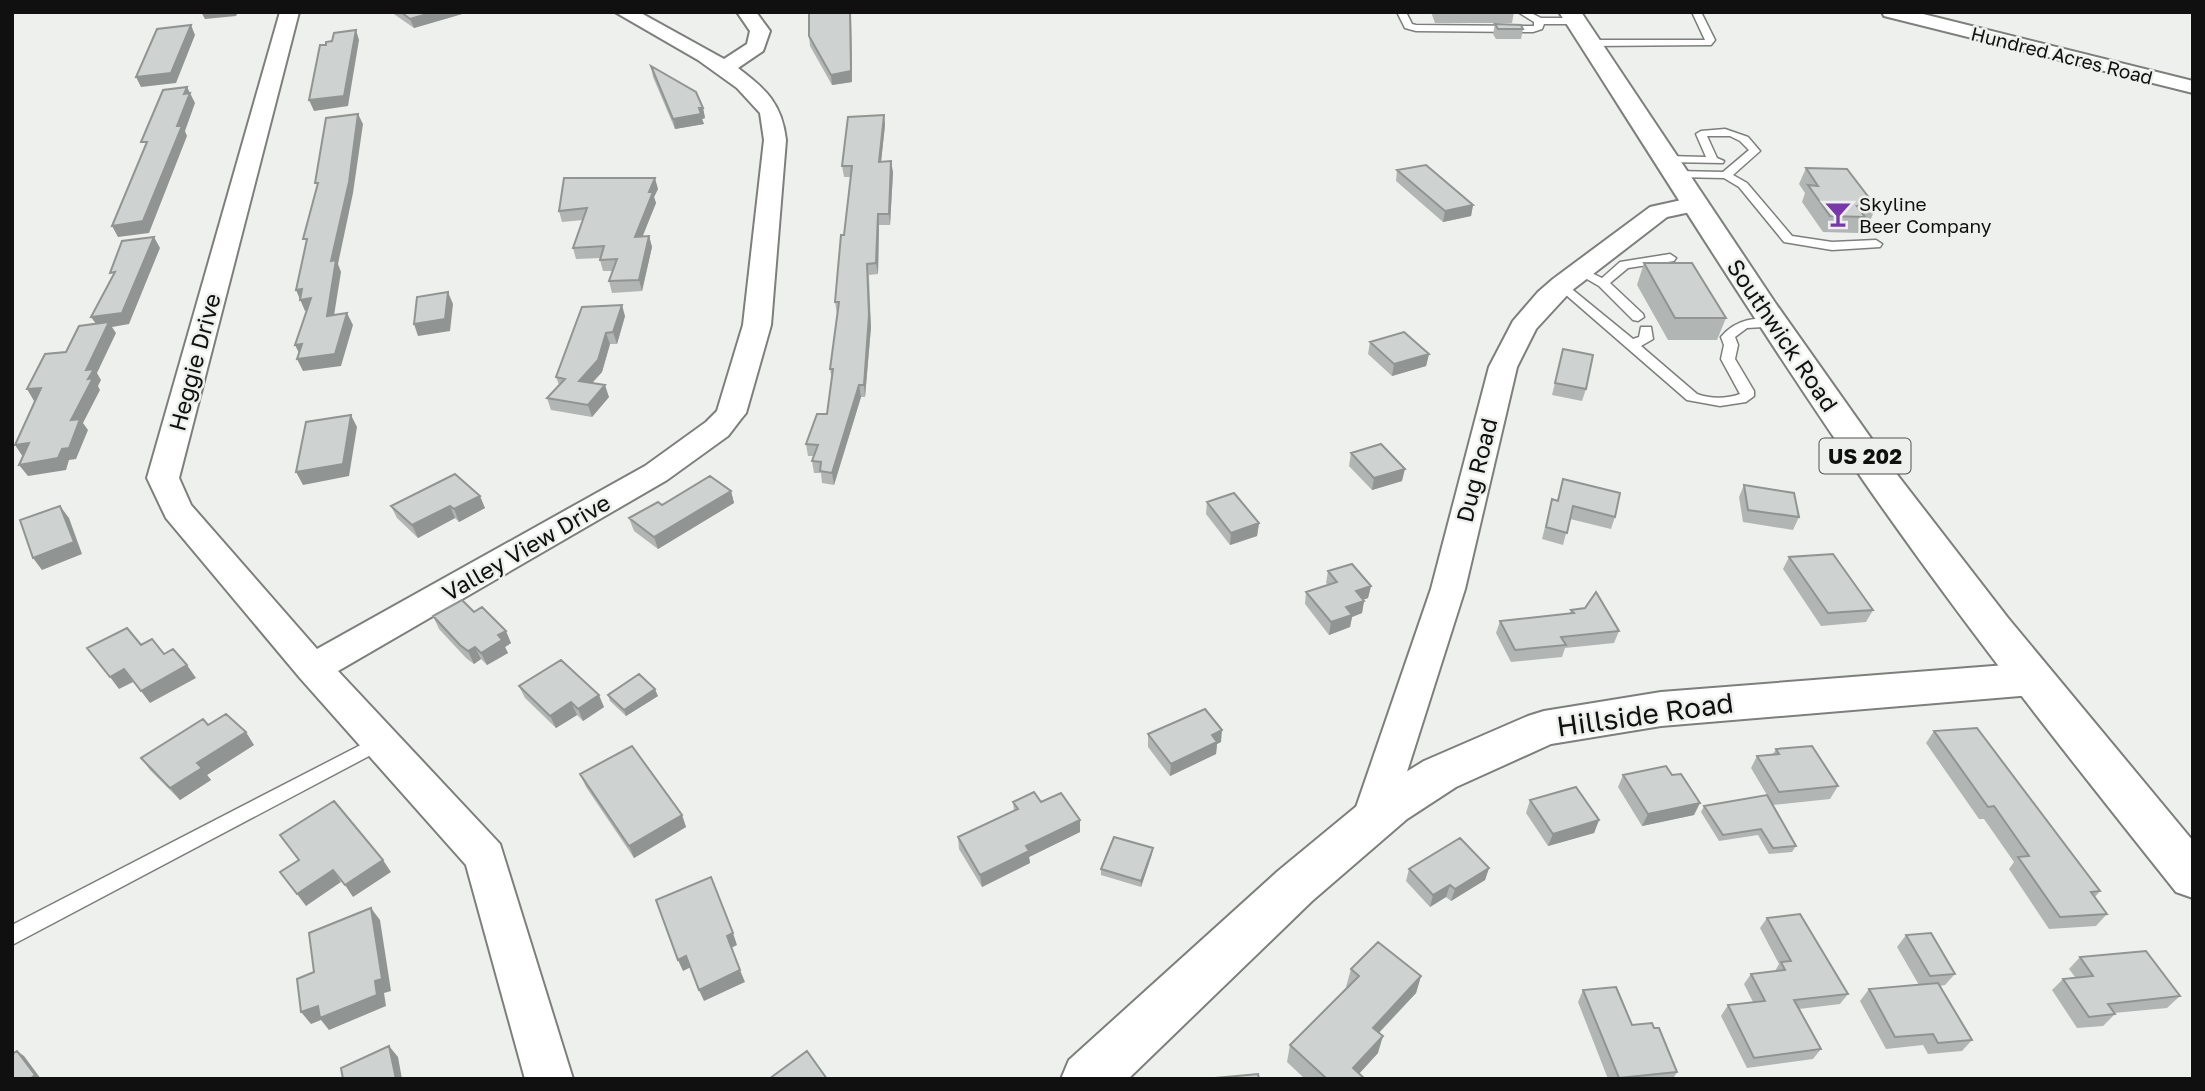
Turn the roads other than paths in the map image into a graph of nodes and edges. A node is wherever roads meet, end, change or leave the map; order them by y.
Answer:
1 (290, 12) edge
2 (624, 12) edge
3 (746, 12) edge
4 (1401, 12) edge
5 (1522, 12) edge
6 (1696, 12) edge
7 (1891, 12) edge
8 (1569, 24) edge
9 (724, 68) junction
10 (2193, 87) edge
11 (1712, 159) junction
12 (1671, 166) junction
13 (1739, 166) junction
14 (1726, 175) junction
15 (1695, 204) junction
16 (1876, 244) dead end
17 (1670, 258) dead end
18 (1581, 280) junction
19 (1638, 317) dead end
20 (1774, 323) junction
21 (1646, 330) dead end
22 (1631, 345) junction
23 (313, 668) junction
24 (2032, 679) junction
25 (380, 742) junction
26 (1371, 822) junction
27 (2193, 877) edge
28 (12, 936) edge
29 (549, 1079) edge
30 (1088, 1079) edge

1 - 23 street, Heggie Drive
2 - 9 street, Valley View Drive
3 - 9 street
4 - 8 lane
5 - 8 lane
6 - 8 lane
7 - 10 street, Hundred Acres Road
8 - 12 main road, Southwick Road / US 202
9 - 23 street, Valley View Drive
11 - 12 lane
11 - 13 lane
11 - 13 lane
12 - 14 lane
12 - 15 main road, Southwick Road / US 202
13 - 14 lane
14 - 16 lane
15 - 18 street, Dug Road
15 - 20 main road, Southwick Road / US 202
17 - 18 lane
18 - 19 lane
18 - 22 lane
18 - 26 street, Dug Road
20 - 22 lane
20 - 24 main road, Southwick Road / US 202
21 - 22 lane
23 - 25 street
24 - 26 main road, Hillside Road
24 - 27 main road, Southwick Road / US 202
25 - 28 lane
25 - 29 street
26 - 30 main road, Hillside Road

